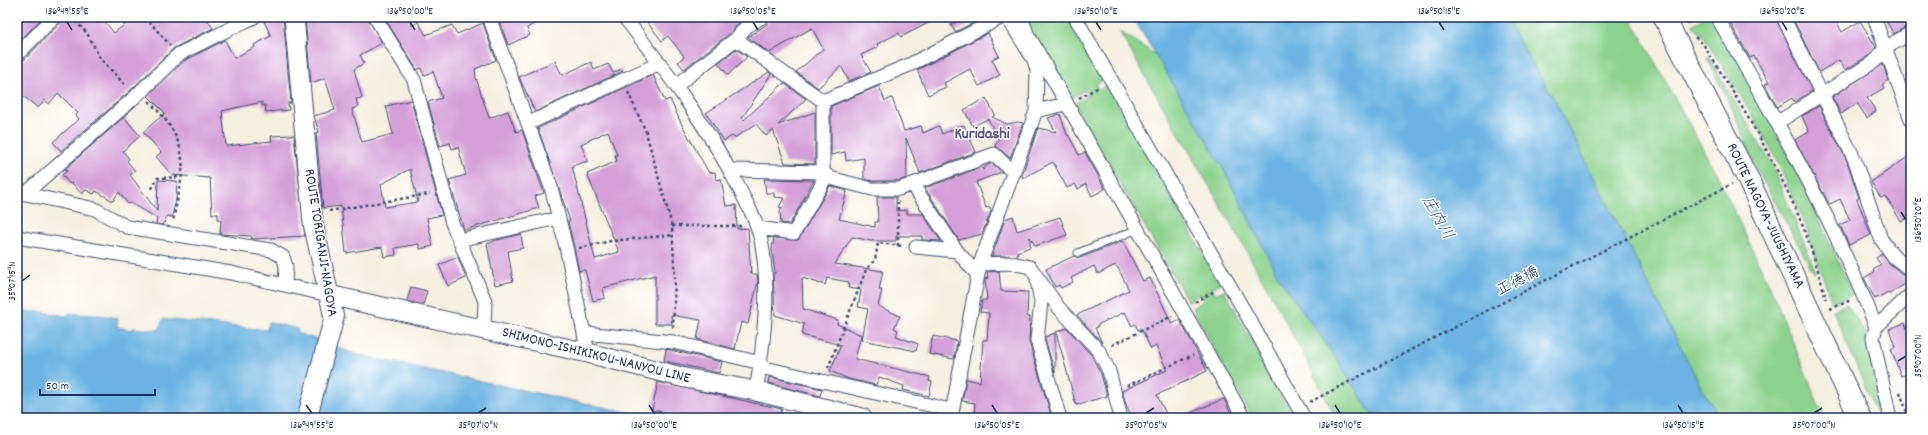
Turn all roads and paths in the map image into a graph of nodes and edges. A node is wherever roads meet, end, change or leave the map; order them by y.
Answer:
1 (54, 17) edge
2 (71, 17) edge
3 (145, 17) edge
4 (254, 17) edge
5 (294, 17) edge
6 (375, 17) edge
7 (489, 17) edge
8 (624, 17) edge
9 (762, 17) edge
10 (1002, 17) edge
11 (1007, 17) edge
12 (1021, 17) edge
13 (1075, 17) edge
14 (1664, 17) edge
15 (1697, 17) edge
16 (1717, 17) edge
17 (1783, 17) edge
18 (1874, 17) edge
19 (1687, 23) dead end
20 (1911, 33) edge
21 (1694, 35) dead end
22 (736, 39) junction
23 (1031, 40) junction
24 (1886, 48) junction
25 (178, 54) junction
26 (17, 55) edge
27 (1034, 60) junction
28 (660, 63) junction
29 (623, 80) junction
30 (677, 85) junction
31 (1097, 88) dead end
32 (1088, 93) dead end
33 (138, 94) junction
34 (1822, 95) junction
35 (823, 101) junction
36 (1066, 104) junction
37 (1036, 111) junction
38 (1911, 119) edge
39 (1778, 122) junction
40 (529, 123) junction
41 (730, 170) junction
42 (823, 172) junction
43 (1014, 173) junction
44 (181, 176) junction
45 (1747, 177) junction
46 (913, 185) junction
47 (152, 189) dead end
48 (899, 189) junction
49 (443, 192) junction
50 (21, 193) edge
51 (312, 213) junction
52 (558, 218) junction
53 (672, 226) junction
54 (758, 227) junction
55 (1138, 229) junction
56 (171, 234) junction
57 (672, 235) junction
58 (17, 237) edge
59 (459, 240) junction
60 (898, 246) junction
61 (916, 247) joint
62 (567, 251) junction
63 (957, 251) junction
64 (1078, 253) dead end
65 (979, 269) junction
66 (1034, 273) junction
67 (1911, 273) edge
68 (285, 285) junction
69 (1213, 292) dead end
70 (329, 294) junction
71 (1911, 294) edge
72 (1203, 298) dead end
73 (1826, 299) dead end
74 (1846, 301) dead end
75 (1830, 309) dead end
76 (1184, 310) junction
77 (1876, 327) junction
78 (484, 329) junction
79 (585, 333) junction
80 (673, 342) junction
81 (1206, 348) junction
82 (1099, 351) junction
83 (588, 352) junction
84 (760, 365) junction
85 (822, 381) junction
86 (756, 391) junction
87 (1115, 392) junction
88 (1301, 413) edge
89 (951, 414) edge
90 (307, 418) edge
91 (862, 418) edge
92 (1060, 418) edge
93 (1121, 418) edge
94 (1244, 418) edge
95 (1860, 418) edge
96 (1890, 418) edge

1 - 26 street
2 - 33 path
3 - 25 path
4 - 25 street
5 - 51 main road, ROUTE TORIGANJI-NAGOYA
6 - 49 street
7 - 40 street
8 - 28 street
9 - 22 street
10 - 35 street
11 - 27 street
12 - 23 street
13 - 88 street
14 - 45 main road, ROUTE NAGOYA-JUUSHIYAMA
15 - 19 path
16 - 39 street
17 - 34 street
18 - 24 street
20 - 24 street
21 - 73 path
22 - 30 street
22 - 35 street
23 - 27 street
23 - 36 street
24 - 34 street
24 - 38 street
25 - 33 street
27 - 37 street
28 - 29 street
28 - 30 street
29 - 40 street
29 - 53 path
30 - 41 street
31 - 32 path
33 - 44 path
33 - 50 street
34 - 39 street
34 - 67 street
35 - 42 street
36 - 37 street
36 - 55 street
37 - 43 street
39 - 77 street
40 - 52 street
41 - 42 street
41 - 54 street
42 - 48 street
42 - 54 street
43 - 46 street
43 - 65 street
44 - 47 path
44 - 56 path
45 - 88 path, 正徳橋
45 - 95 main road, ROUTE NAGOYA-JUUSHIYAMA
46 - 48 street
46 - 63 street
48 - 60 path
49 - 51 path
49 - 59 street
50 - 56 street
51 - 70 main road, ROUTE TORIGANJI-NAGOYA
52 - 59 street
52 - 62 street
53 - 54 path
53 - 57 path
54 - 84 street
55 - 64 lane
55 - 76 street
56 - 68 street
57 - 62 path
57 - 80 path
58 - 68 street
59 - 78 street
60 - 61 path
60 - 85 path
61 - 63 street
62 - 79 street
63 - 65 street
65 - 66 street
65 - 89 street
66 - 82 street
66 - 92 street
68 - 70 street
69 - 72 path
70 - 78 main road, SHIMONO-ISHIKIKOU-NANYOU LINE
70 - 90 main road, ROUTE TORIGANJI-NAGOYA
71 - 77 street
74 - 75 path
76 - 81 street
76 - 82 path
77 - 96 street
78 - 83 main road, SHIMONO-ISHIKIKOU-NANYOU LINE
79 - 80 street
79 - 83 street
80 - 84 street
81 - 87 path
81 - 94 street
82 - 87 street
83 - 86 main road, SHIMONO-ISHIKIKOU-NANYOU LINE
84 - 85 street
84 - 86 street
85 - 89 street
86 - 91 main road, SHIMONO-ISHIKIKOU-NANYOU LINE
87 - 93 street

